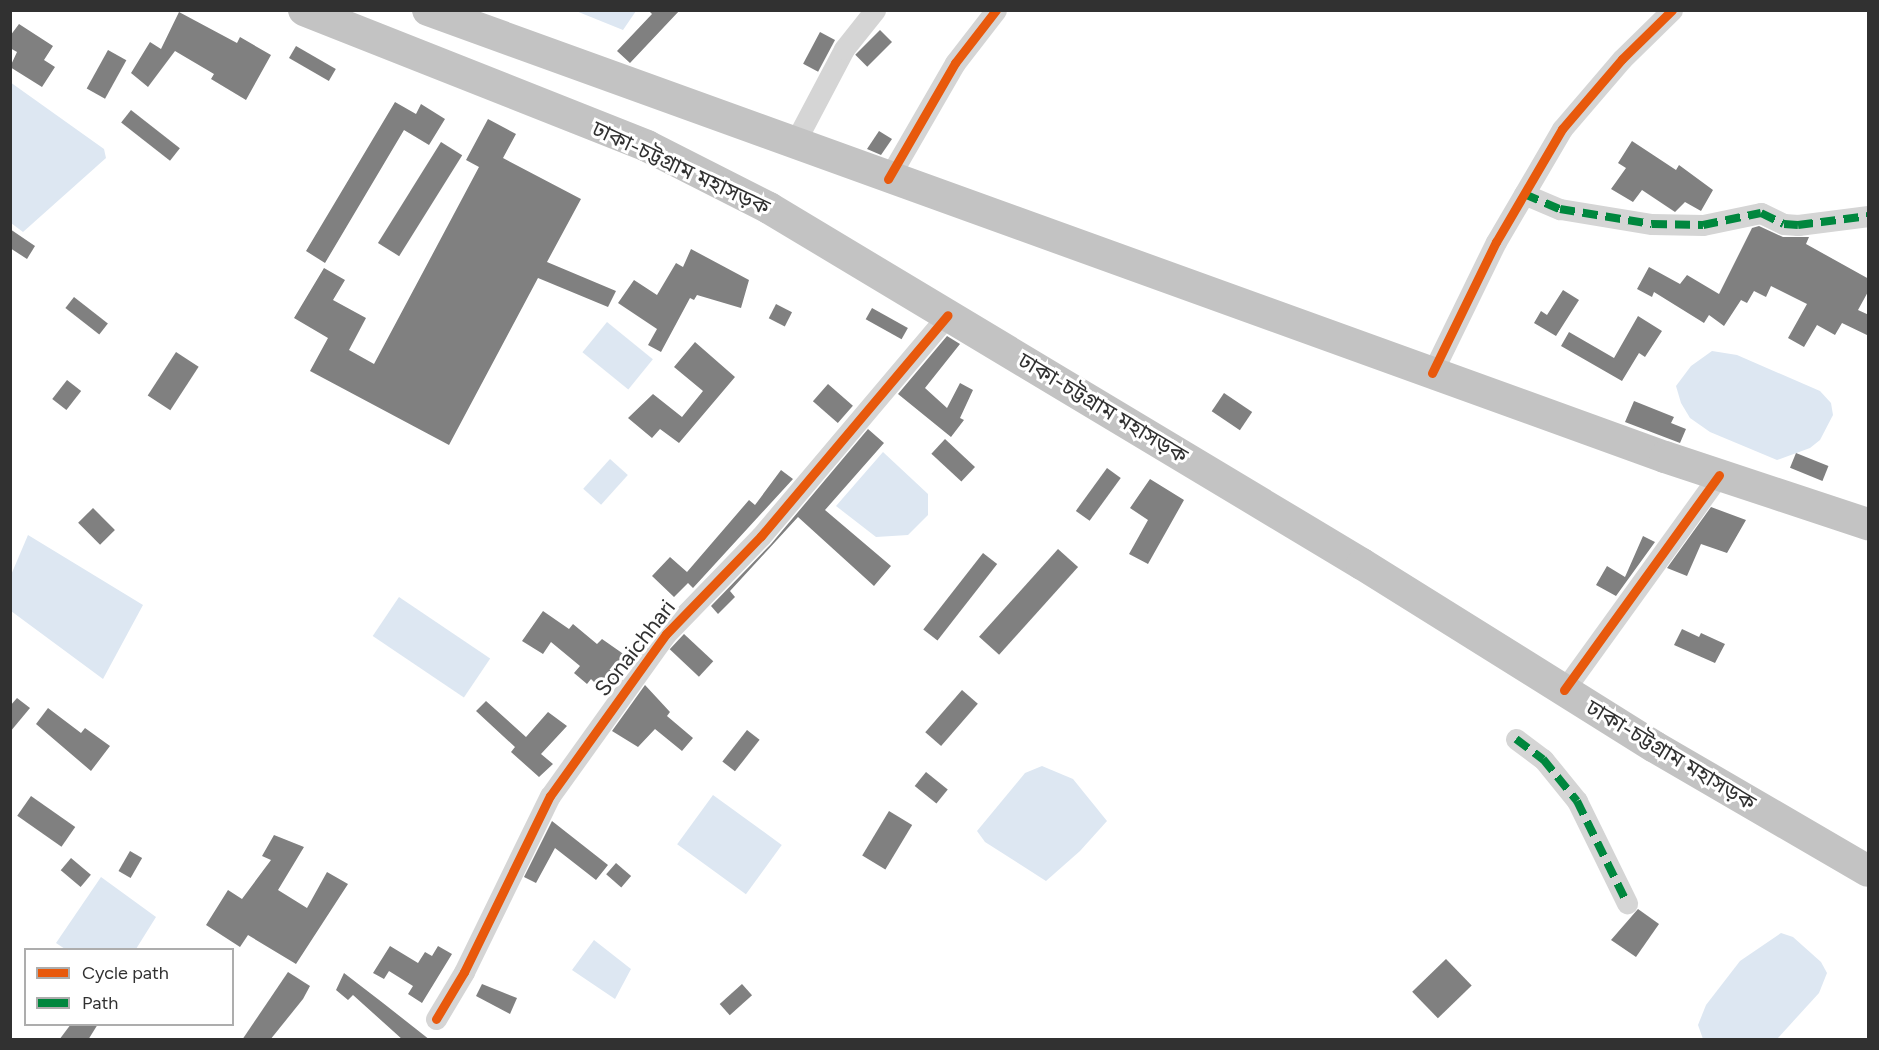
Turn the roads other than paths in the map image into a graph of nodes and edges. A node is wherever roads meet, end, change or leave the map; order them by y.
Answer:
1 (304, 10) edge
2 (428, 10) edge
3 (874, 10) edge
4 (996, 10) edge
5 (1672, 10) edge
6 (794, 144) junction
7 (888, 179) junction
8 (1524, 194) junction
9 (1869, 216) edge
10 (948, 315) junction
11 (1432, 373) junction
12 (1719, 475) junction
13 (1869, 524) edge
14 (1564, 690) junction
15 (1516, 740) dead end
16 (1869, 871) edge
17 (1627, 903) dead end
18 (436, 1020) dead end

1 - 10 highway, ঢাকা-চট্টগ্রাম মহাসড়ক
2 - 6 highway
3 - 6 street
4 - 7 street
5 - 8 street
6 - 7 highway
7 - 11 highway
8 - 9 street
8 - 11 street
10 - 14 highway, ঢাকা-চট্টগ্রাম মহাসড়ক
10 - 18 street, Sonaichhari
11 - 12 highway
12 - 13 highway
12 - 14 street
14 - 16 highway, ঢাকা-চট্টগ্রাম মহাসড়ক
15 - 17 street

